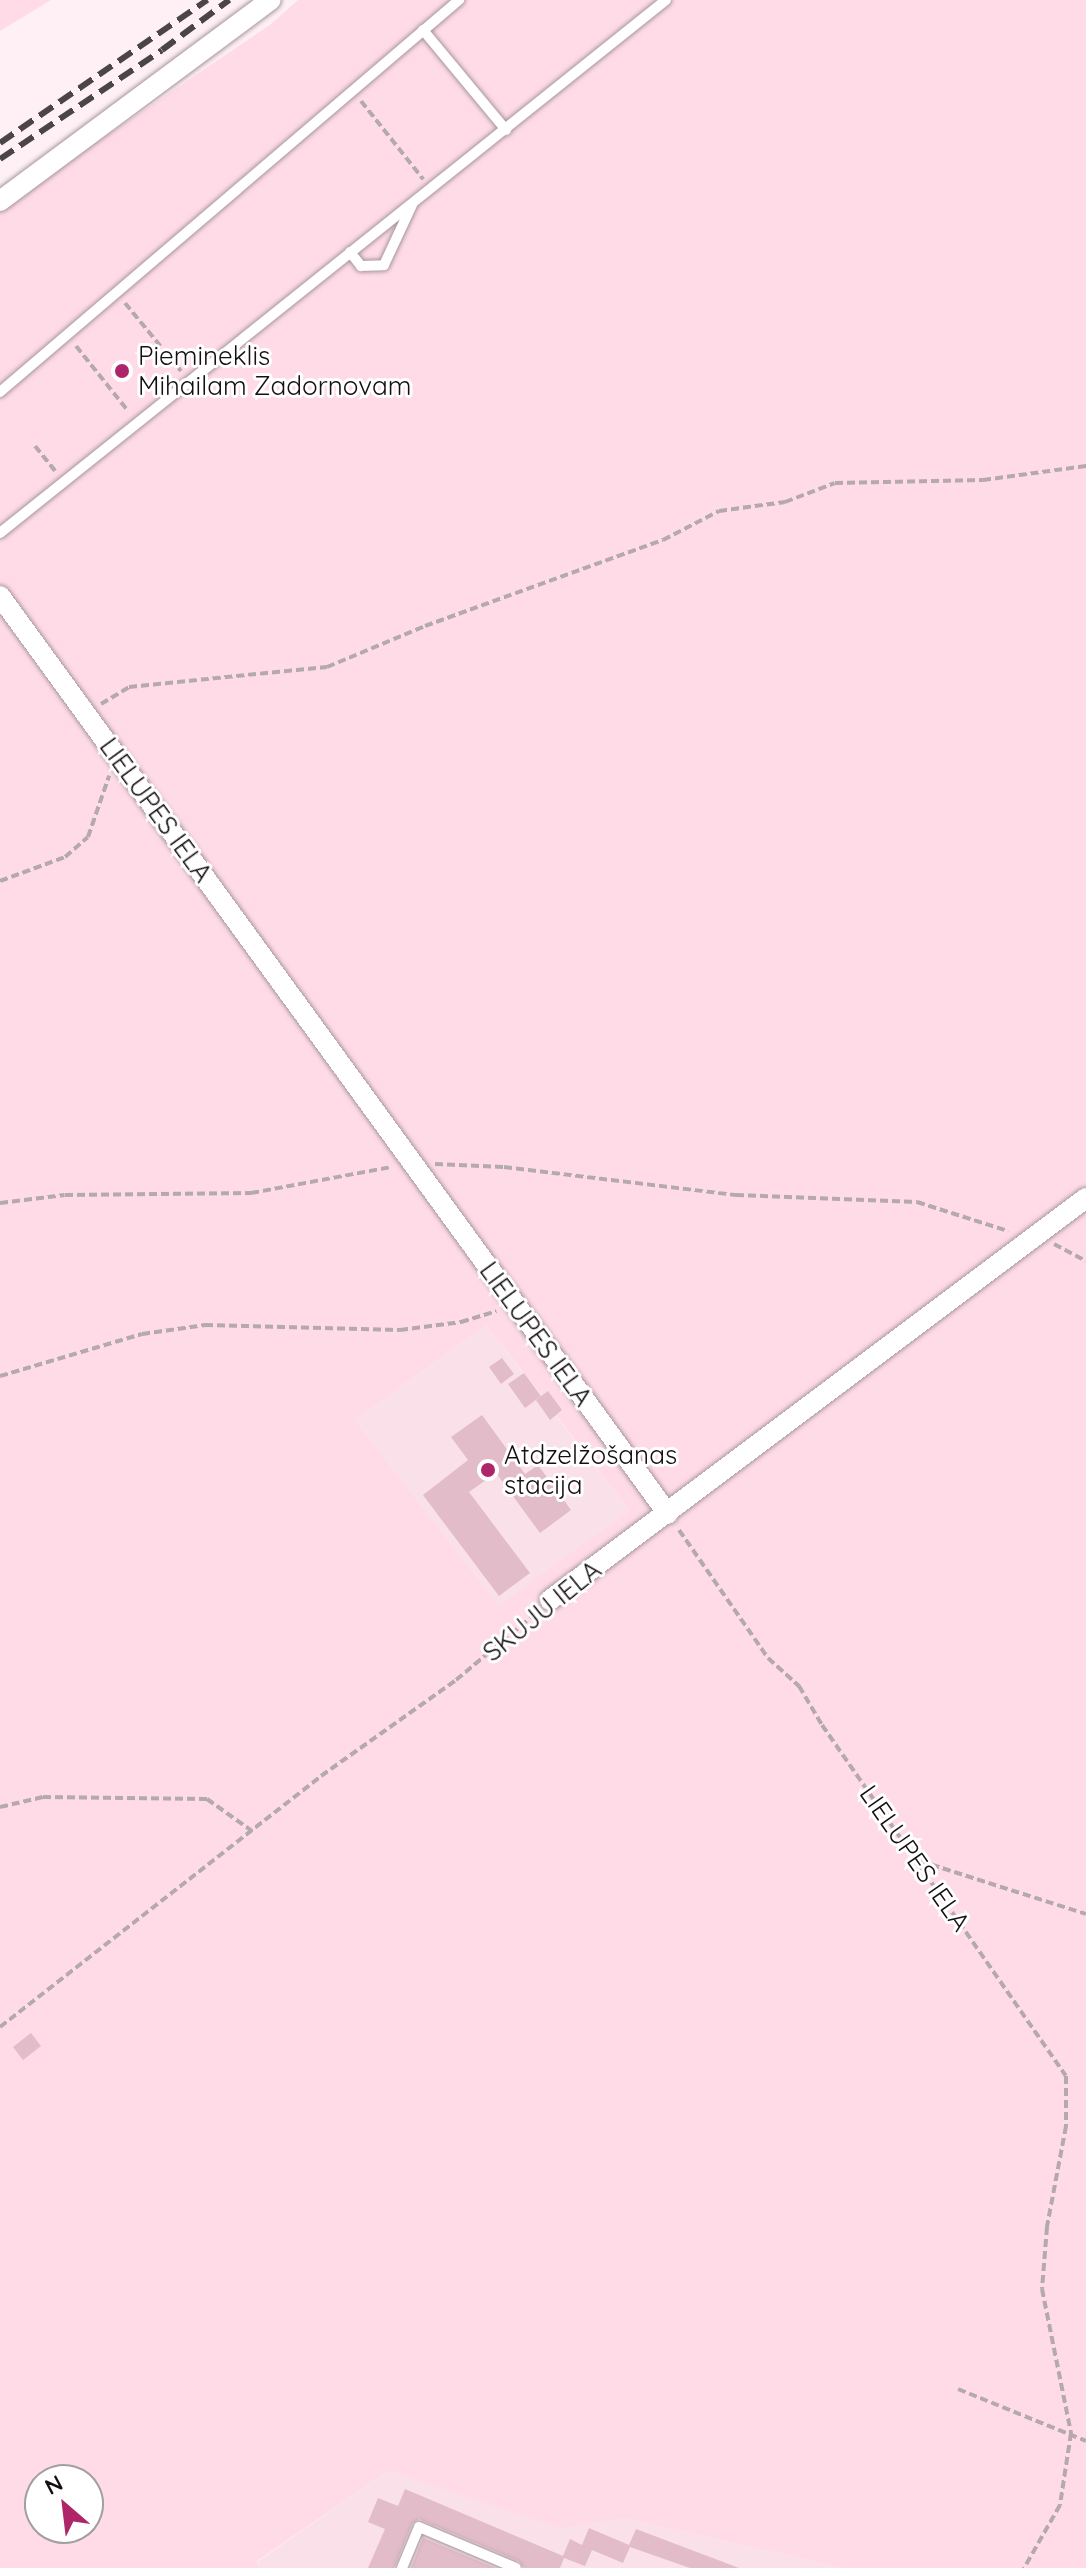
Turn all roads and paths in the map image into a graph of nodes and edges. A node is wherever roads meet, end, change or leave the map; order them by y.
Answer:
1 (271, 0) edge
2 (459, 0) edge
3 (666, 0) edge
4 (423, 30) junction
5 (352, 90) junction
6 (506, 130) junction
7 (430, 188) junction
8 (0, 201) edge
9 (413, 203) junction
10 (350, 252) junction
11 (116, 292) junction
12 (67, 335) junction
13 (190, 381) junction
14 (0, 392) edge
15 (138, 423) junction
16 (35, 446) dead end
17 (1086, 466) edge
18 (63, 483) junction
19 (0, 533) edge
20 (0, 596) edge
21 (85, 713) junction
22 (115, 754) junction
23 (0, 881) edge
24 (413, 1163) junction
25 (1086, 1198) edge
26 (0, 1203) edge
27 (1038, 1235) junction
28 (1086, 1261) edge
29 (514, 1305) junction
30 (0, 1376) edge
31 (668, 1514) junction
32 (550, 1600) joint
33 (0, 1807) edge
34 (252, 1831) junction
35 (917, 1860) junction
36 (1086, 1914) edge
37 (0, 2027) edge
38 (958, 2389) dead end
39 (1071, 2433) junction
40 (1086, 2441) edge
41 (402, 2568) edge
42 (516, 2568) edge
43 (1024, 2568) edge

1 - 8 street
2 - 4 lane
3 - 6 lane
4 - 5 lane
4 - 6 lane
5 - 7 path
5 - 11 lane
6 - 7 lane
7 - 9 lane
9 - 10 lane
9 - 10 lane
10 - 13 lane
11 - 12 lane
11 - 13 path
12 - 14 lane
12 - 15 path
13 - 15 lane
15 - 18 lane
16 - 18 path
17 - 21 path
18 - 19 lane
20 - 21 street, LIELUPES IELA
21 - 22 street, LIELUPES IELA
22 - 23 path
22 - 24 street, LIELUPES IELA
24 - 26 path
24 - 27 path
24 - 29 street, LIELUPES IELA
25 - 27 street, SKUJU IELA
27 - 28 path
27 - 31 street, SKUJU IELA
29 - 30 path
29 - 31 street, LIELUPES IELA
31 - 32 street, SKUJU IELA
31 - 35 path, LIELUPES IELA
32 - 34 path, SKUJU IELA
33 - 34 path
34 - 37 path, SKUJU IELA
35 - 36 path
35 - 39 path, LIELUPES IELA
38 - 39 path
39 - 40 path
39 - 43 path
41 - 42 lane

